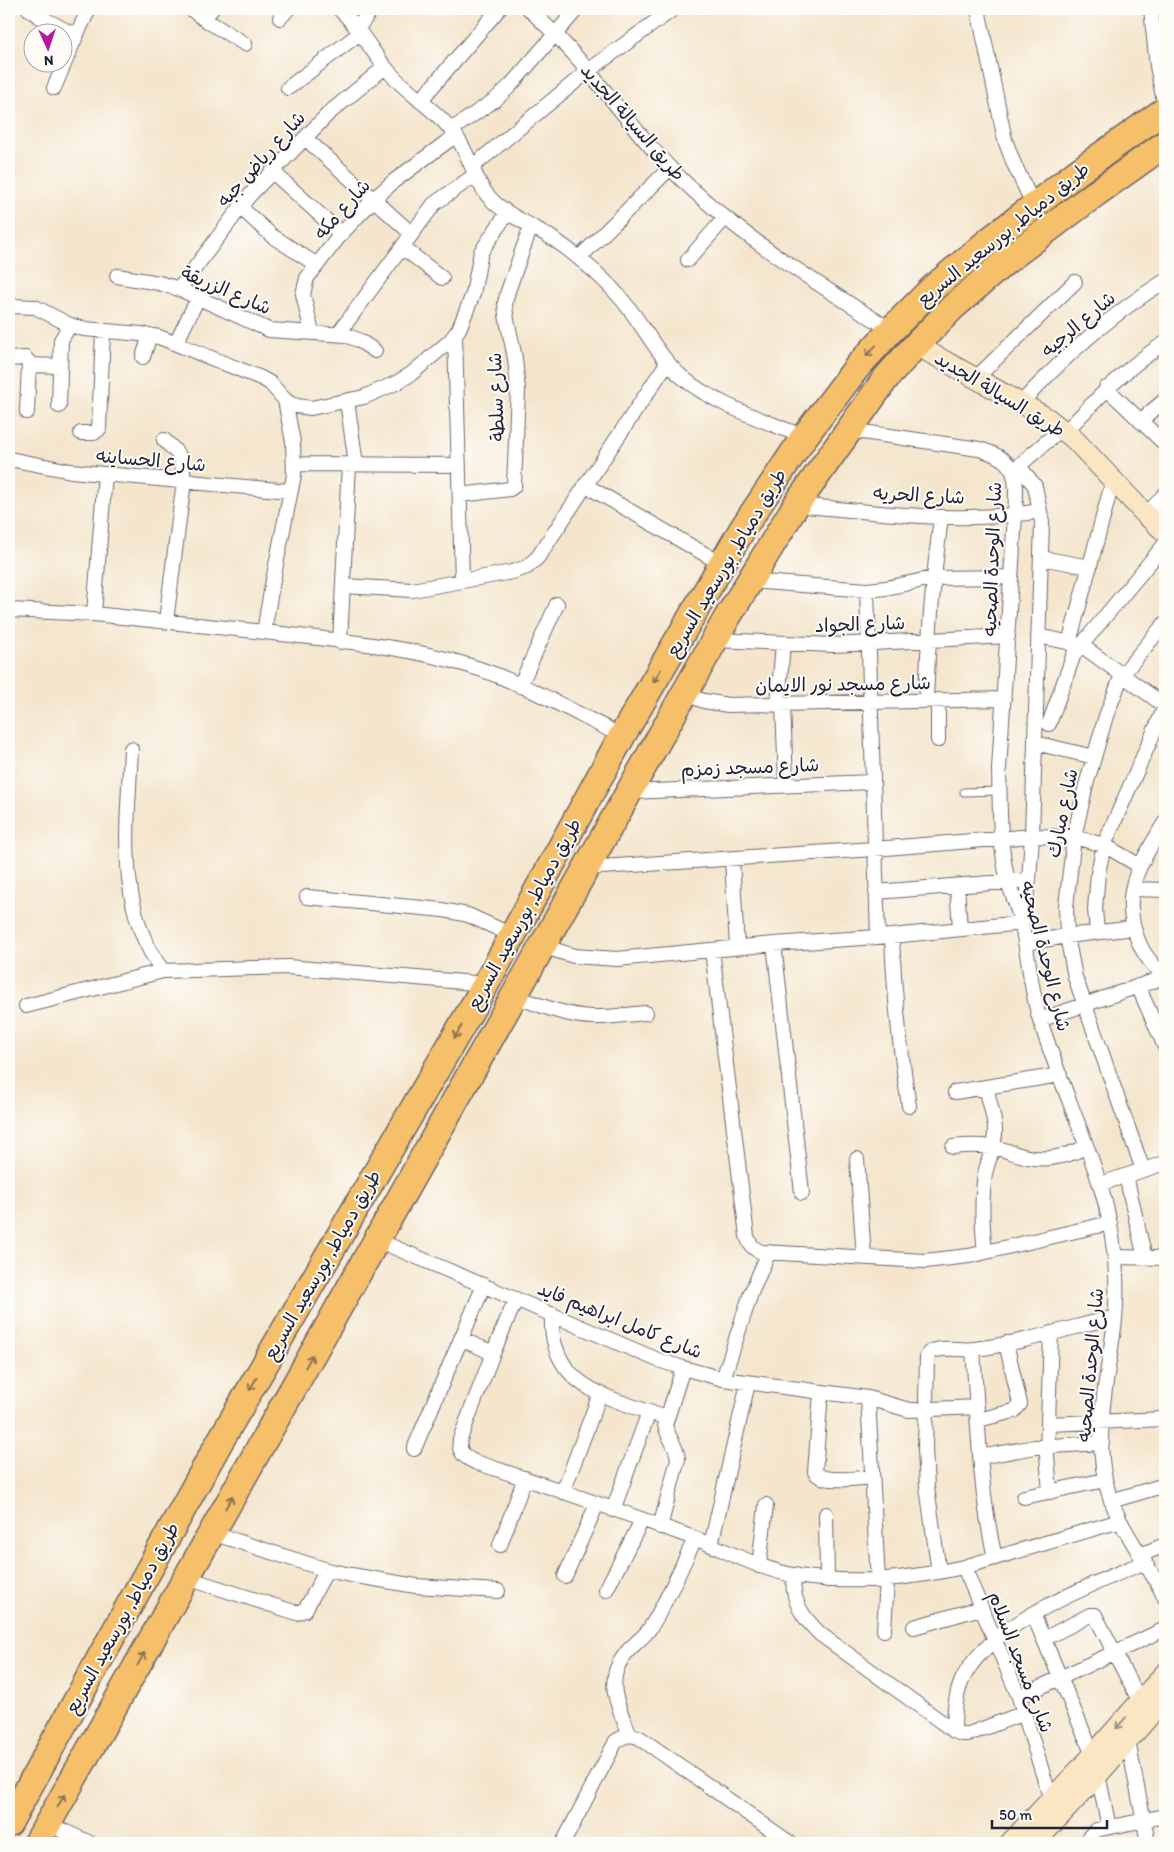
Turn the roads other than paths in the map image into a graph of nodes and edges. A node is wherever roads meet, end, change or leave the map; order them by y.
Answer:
1 (29, 9) edge
2 (89, 9) edge
3 (191, 9) edge
4 (339, 9) edge
5 (372, 9) edge
6 (499, 9) edge
7 (529, 9) edge
8 (577, 9) edge
9 (673, 9) edge
10 (978, 9) edge
11 (1151, 9) edge
12 (208, 14) edge
13 (359, 31) junction
14 (556, 35) junction
15 (76, 36) junction
16 (245, 44) dead end
17 (385, 67) junction
18 (588, 71) junction
19 (54, 88) dead end
20 (288, 88) dead end
21 (420, 100) junction
22 (1165, 108) edge
23 (454, 133) junction
24 (1130, 133) junction
25 (305, 138) junction
26 (1156, 150) edge
27 (670, 168) junction
28 (473, 171) junction
29 (1079, 171) junction
30 (273, 172) junction
31 (1095, 194) junction
32 (374, 199) junction
33 (1034, 206) junction
34 (240, 207) junction
35 (507, 213) junction
36 (725, 218) junction
37 (531, 226) junction
38 (341, 234) junction
39 (412, 234) junction
40 (402, 247) junction
41 (579, 258) junction
42 (688, 260) dead end
43 (318, 265) junction
44 (117, 276) dead end
45 (442, 278) dead end
46 (1165, 281) edge
47 (1075, 282) dead end
48 (179, 289) junction
49 (198, 298) junction
50 (9, 306) edge
51 (70, 325) junction
52 (103, 330) junction
53 (891, 330) junction
54 (312, 333) junction
55 (338, 334) junction
56 (150, 335) junction
57 (455, 335) junction
58 (176, 343) junction
59 (1165, 343) edge
60 (916, 345) junction
61 (375, 352) dead end
62 (143, 356) dead end
63 (9, 359) edge
64 (667, 362) junction
65 (29, 364) junction
66 (60, 366) junction
67 (977, 377) junction
68 (1106, 388) junction
69 (285, 400) junction
70 (1165, 400) edge
71 (348, 401) junction
72 (1022, 403) junction
73 (58, 406) dead end
74 (27, 412) dead end
75 (1140, 421) junction
76 (849, 430) junction
77 (1063, 431) junction
78 (81, 433) dead end
79 (804, 437) junction
80 (164, 440) dead end
81 (1165, 444) edge
82 (9, 459) edge
83 (295, 464) junction
84 (352, 464) junction
85 (459, 465) junction
86 (1016, 468) junction
87 (105, 474) junction
88 (1113, 480) junction
89 (184, 482) junction
90 (586, 485) junction
91 (290, 491) junction
92 (1165, 494) edge
93 (460, 495) junction
94 (796, 505) junction
95 (1040, 510) junction
96 (1016, 515) junction
97 (1146, 516) junction
98 (941, 517) junction
99 (744, 528) junction
100 (1165, 532) edge
101 (771, 544) junction
102 (1165, 544) edge
103 (1041, 558) junction
104 (1090, 567) junction
105 (717, 573) junction
106 (1011, 576) junction
107 (933, 578) junction
108 (462, 581) junction
109 (343, 586) junction
110 (744, 590) junction
111 (867, 590) junction
112 (557, 604) dead end
113 (9, 610) edge
114 (94, 614) junction
115 (166, 621) junction
116 (1165, 623) edge
117 (264, 632) junction
118 (1008, 636) junction
119 (1038, 636) junction
120 (714, 640) junction
121 (928, 640) junction
122 (340, 642) junction
123 (783, 643) junction
124 (869, 643) junction
125 (1075, 644) junction
126 (1122, 675) junction
127 (520, 686) junction
128 (684, 694) junction
129 (1004, 699) junction
130 (932, 700) junction
131 (870, 702) junction
132 (780, 704) junction
133 (1165, 706) edge
134 (1049, 724) dead end
135 (622, 736) junction
136 (938, 740) dead end
137 (1035, 743) junction
138 (131, 748) dead end
139 (1094, 757) junction
140 (872, 782) junction
141 (786, 784) junction
142 (1000, 791) junction
143 (629, 792) junction
144 (964, 792) dead end
145 (1165, 822) edge
146 (1032, 836) junction
147 (1074, 837) junction
148 (1002, 838) junction
149 (1104, 845) junction
150 (874, 850) junction
151 (732, 859) junction
152 (1140, 866) junction
153 (586, 868) junction
154 (1165, 879) edge
155 (1029, 880) junction
156 (1008, 882) junction
157 (957, 886) junction
158 (1132, 889) junction
159 (1159, 890) edge
160 (876, 892) junction
161 (307, 897) dead end
162 (1022, 923) junction
163 (1134, 928) junction
164 (960, 929) junction
165 (1097, 932) junction
166 (512, 935) junction
167 (892, 936) junction
168 (1067, 936) junction
169 (878, 937) junction
170 (1025, 943) junction
171 (774, 944) junction
172 (542, 946) junction
173 (736, 948) junction
174 (712, 950) junction
175 (163, 971) junction
176 (1165, 976) edge
177 (486, 984) junction
178 (1138, 986) junction
179 (514, 996) junction
180 (1085, 1005) junction
181 (26, 1006) dead end
182 (646, 1013) dead end
183 (1040, 1020) junction
184 (1165, 1047) edge
185 (1060, 1075) junction
186 (986, 1087) junction
187 (955, 1092) dead end
188 (909, 1106) dead end
189 (953, 1147) dead end
190 (994, 1147) junction
191 (1086, 1147) junction
192 (857, 1159) dead end
193 (1165, 1162) edge
194 (1143, 1170) junction
195 (1126, 1176) junction
196 (1100, 1184) junction
197 (802, 1194) dead end
198 (1110, 1223) junction
199 (377, 1240) junction
200 (769, 1252) junction
201 (985, 1252) junction
202 (864, 1257) junction
203 (1115, 1257) junction
204 (1145, 1258) junction
205 (1165, 1258) edge
206 (484, 1285) junction
207 (516, 1299) junction
208 (552, 1314) junction
209 (1115, 1317) junction
210 (1051, 1333) junction
211 (461, 1339) junction
212 (1006, 1343) junction
213 (973, 1349) junction
214 (492, 1353) junction
215 (683, 1368) junction
216 (723, 1379) junction
217 (748, 1383) junction
218 (821, 1392) junction
219 (600, 1394) junction
220 (868, 1398) junction
221 (926, 1410) junction
222 (648, 1412) junction
223 (977, 1413) junction
224 (666, 1418) junction
225 (1165, 1419) edge
226 (1102, 1422) junction
227 (1048, 1424) junction
228 (1102, 1443) junction
229 (1047, 1446) junction
230 (414, 1449) dead end
231 (980, 1457) junction
232 (872, 1477) junction
233 (525, 1478) junction
234 (1105, 1480) junction
235 (1165, 1485) edge
236 (563, 1492) junction
237 (1050, 1492) junction
238 (1024, 1498) dead end
239 (1111, 1501) junction
240 (597, 1504) junction
241 (766, 1505) dead end
242 (613, 1510) junction
243 (826, 1514) dead end
244 (642, 1520) junction
245 (1120, 1521) junction
246 (660, 1526) junction
247 (212, 1533) junction
248 (695, 1539) junction
249 (500, 1545) dead end
250 (711, 1545) junction
251 (1165, 1545) edge
252 (995, 1558) junction
253 (1143, 1558) junction
254 (760, 1566) junction
255 (964, 1567) junction
256 (327, 1570) junction
257 (939, 1572) junction
258 (796, 1575) junction
259 (565, 1576) dead end
260 (187, 1578) junction
261 (827, 1580) junction
262 (882, 1580) junction
263 (606, 1590) dead end
264 (498, 1591) dead end
265 (1165, 1598) edge
266 (981, 1608) junction
267 (1033, 1614) junction
268 (914, 1626) dead end
269 (1165, 1629) edge
270 (884, 1630) dead end
271 (1044, 1639) junction
272 (994, 1640) junction
273 (1115, 1652) junction
274 (1165, 1673) edge
275 (1060, 1677) junction
276 (1019, 1697) junction
277 (1165, 1698) edge
278 (1140, 1702) junction
279 (1024, 1713) junction
280 (954, 1731) junction
281 (630, 1735) junction
282 (1128, 1741) junction
283 (1093, 1755) junction
284 (1098, 1775) junction
285 (1051, 1800) junction
286 (1165, 1816) edge
287 (1144, 1820) junction
288 (9, 1822) edge
289 (1109, 1827) junction
290 (43, 1834) edge
291 (90, 1843) edge
292 (563, 1843) edge
293 (790, 1843) edge
294 (1010, 1843) edge
295 (1035, 1843) edge
296 (1089, 1843) edge
297 (1148, 1843) edge

1 - 15 street
2 - 15 street
3 - 12 street
4 - 13 street
5 - 13 street
6 - 21 street
7 - 14 street, طريق السيالة الجديد
8 - 14 street, شارع مكه
9 - 18 street
10 - 33 street
11 - 22 street
12 - 16 street
13 - 17 street
13 - 20 street
14 - 18 street, طريق السيالة الجديد
14 - 23 street, شارع مكه
15 - 19 street
17 - 21 street
17 - 25 street, شارع رياض جبه
18 - 27 street, طريق السيالة الجديد
18 - 28 street
21 - 23 street
22 - 24 highway, طريق دمياط, بورسعيد السريع
23 - 28 street
23 - 32 street, شارع مكه
24 - 26 highway
24 - 29 highway, طريق دمياط, بورسعيد السريع
25 - 30 street, شارع رياض جبه
25 - 32 street
26 - 31 highway, طريق دمياط, بورسعيد السريع
27 - 36 street, طريق السيالة الجديد
27 - 41 street
28 - 35 street
28 - 39 street
29 - 31 highway
29 - 33 highway, طريق دمياط, بورسعيد السريع
30 - 34 street, شارع رياض جبه
30 - 38 street
31 - 60 highway, طريق دمياط, بورسعيد السريع
32 - 38 street, شارع مكه
32 - 39 street
33 - 53 highway, طريق دمياط, بورسعيد السريع
34 - 43 street
34 - 48 street, شارع رياض جبه
35 - 37 street
35 - 57 street
36 - 42 street
36 - 53 street, طريق السيالة الجديد
37 - 41 street
37 - 93 street, شارع سلطة
38 - 43 street, شارع مكه
39 - 40 street
40 - 45 street
40 - 55 street
41 - 64 street
43 - 54 street, شارع مكه
44 - 48 street, شارع الزريقة
46 - 72 street, شارع الرجيه
47 - 67 street
48 - 49 street, شارع الزريقة
49 - 54 street, شارع الزريقة
49 - 58 street
50 - 51 street
51 - 52 street
51 - 66 street
52 - 56 street
52 - 78 street
53 -> 79 highway, طريق دمياط, بورسعيد السريع
54 - 55 street, شارع الزريقة
55 - 61 street, شارع الزريقة
56 - 58 street
56 - 62 street
57 - 71 street
57 - 85 street
58 - 69 street
59 - 68 street
60 - 67 main road, طريق السيالة الجديد
60 - 76 highway, طريق دمياط, بورسعيد السريع
63 - 65 street
64 - 79 street
64 - 90 street
65 - 66 street
65 - 74 street
66 - 73 street
67 - 72 main road, طريق السيالة الجديد
68 - 75 street
68 - 77 street
69 - 71 street
69 - 83 street
70 - 75 street
71 - 84 street
72 - 77 main road, طريق السيالة الجديد
75 - 81 street
76 - 86 street, شارع الوحدة الصحيه
76 - 94 highway, طريق دمياط, بورسعيد السريع
77 - 86 street
77 - 88 main road, طريق السيالة الجديد
79 - 99 highway, طريق دمياط, بورسعيد السريع
80 - 89 street
82 - 87 street, شارع الحساينه
83 - 84 street
83 - 91 street
84 - 85 street
84 - 109 street
85 - 93 street
86 - 95 street
86 - 96 street, شارع الوحدة الصحيه
87 - 89 street, شارع الحساينه
87 - 114 street
88 - 97 main road, طريق السيالة الجديد
88 - 104 street
89 - 91 street, شارع الحساينه
89 - 115 street
90 - 105 street
90 - 108 street
91 - 117 street
92 - 97 street
93 - 108 street
94 - 98 street, شارع الحريه
94 - 101 highway, طريق دمياط, بورسعيد السريع
95 - 96 street, شارع الحريه
95 - 103 street
96 - 98 street, شارع الحريه
96 - 106 street, شارع الوحدة الصحيه
97 - 100 main road, طريق السيالة الجديد
98 - 107 street
99 - 101 highway
99 - 105 highway, طريق دمياط, بورسعيد السريع
101 - 110 highway, طريق دمياط, بورسعيد السريع
102 - 125 street
103 - 104 street
103 - 119 street
104 - 125 street
105 - 110 highway
105 -> 135 highway, طريق دمياط, بورسعيد السريع
106 - 107 street
106 - 118 street, شارع الوحدة الصحيه
107 - 111 street
107 - 121 street
108 - 109 street
109 - 122 street
110 - 111 street
110 - 120 highway, طريق دمياط, بورسعيد السريع
111 - 124 street
112 - 127 street
113 - 114 street
114 - 115 street
115 - 117 street
116 - 126 street, شارع مبارك
117 - 122 street
118 - 121 street, شارع الجواد
118 - 129 street, شارع الوحدة الصحيه
119 - 125 street
119 - 137 street
120 - 123 street, شارع الجواد
120 - 128 highway, طريق دمياط, بورسعيد السريع
121 - 124 street, شارع الجواد
121 - 130 street
122 - 127 street
123 - 124 street, شارع الجواد
123 - 132 street
124 - 131 street
125 - 126 street
125 - 134 street
126 - 133 street
126 - 139 street, شارع مبارك
127 - 135 street
128 - 132 street, شارع مسجد نور الايمان
128 - 143 highway, طريق دمياط, بورسعيد السريع
129 - 130 street, شارع مسجد نور الايمان
129 - 142 street, شارع الوحدة الصحيه
130 - 131 street, شارع مسجد نور الايمان
130 - 136 street
131 - 132 street, شارع مسجد نور الايمان
131 - 140 street
132 - 141 street
133 - 149 street
135 - 166 highway, طريق دمياط, بورسعيد السريع
137 - 139 street
137 - 146 street
138 - 175 street
139 - 147 street, شارع مبارك
140 - 141 street, شارع مسجد زمزم
140 - 150 street
141 - 143 street, شارع مسجد زمزم
142 - 144 lane
142 - 148 street, شارع الوحدة الصحيه
143 - 153 highway, طريق دمياط, بورسعيد السريع
145 - 152 street
146 - 147 street
146 - 148 street
146 - 155 street
147 - 149 street
147 - 168 street, شارع مبارك
148 - 150 street
148 - 156 street, شارع الوحدة الصحيه
149 - 152 street
149 - 165 street
150 - 151 street
150 - 160 street
151 - 153 street
151 - 173 street
152 - 158 street
153 - 172 highway, طريق دمياط, بورسعيد السريع
154 - 159 street
155 - 156 street
155 - 162 street
156 - 157 street
156 - 162 street, شارع الوحدة الصحيه
157 - 160 street
157 - 164 street
158 - 159 street
158 - 163 street
160 - 169 street
161 - 166 street
162 - 164 street
162 - 170 street, شارع الوحدة الصحيه
163 - 165 street
163 - 176 street
164 - 167 street
165 - 168 street
166 - 177 highway, طريق دمياط, بورسعيد السريع
167 - 169 street
167 - 188 street
168 - 170 street
168 - 180 street, شارع مبارك
169 - 171 street
170 - 183 street, شارع الوحدة الصحيه
171 - 173 street
171 - 197 street
172 - 174 street
172 - 179 highway, طريق دمياط, بورسعيد السريع
173 - 174 street
174 - 200 street
175 - 177 street
175 - 181 street
176 - 178 street
177 -> 288 highway, طريق دمياط, بورسعيد السريع
178 - 180 street
178 - 184 street
179 - 182 street
179 - 199 highway, طريق دمياط, بورسعيد السريع
180 - 183 street
180 - 194 street, شارع مبارك
183 - 185 street, شارع الوحدة الصحيه
185 - 186 street
185 - 191 street, شارع الوحدة الصحيه
186 - 187 street
186 - 190 street
189 - 190 street
190 - 191 street
190 - 201 street
191 - 196 street, شارع الوحدة الصحيه
192 - 202 street
193 - 194 street
194 - 195 street
195 - 196 street
195 - 204 street
196 - 198 street, شارع الوحدة الصحيه
198 - 201 street
198 - 203 street, شارع الوحدة الصحيه
199 - 206 street, شارع كامل ابراهيم فايد
247 -> 199 highway, طريق دمياط, بورسعيد السريع
200 - 202 street
200 - 216 street
201 - 202 street
203 - 204 street
203 - 209 street, شارع الوحدة الصحيه
204 - 205 street
206 - 207 street, شارع كامل ابراهيم فايد
206 - 211 street
207 - 208 street, شارع كامل ابراهيم فايد
207 - 214 street
208 - 215 street, شارع كامل ابراهيم فايد
208 - 219 street
209 - 210 street
209 - 226 street, شارع الوحدة الصحيه
210 - 212 street
210 - 227 street
211 - 214 street
211 - 230 street
212 - 213 street
212 - 223 street, شارع كامل ابراهيم فايد
213 - 221 street
213 - 223 street
214 - 233 street
215 - 216 street, شارع كامل ابراهيم فايد
215 - 224 street
216 - 217 street, شارع كامل ابراهيم فايد
217 - 218 street, شارع كامل ابراهيم فايد
217 - 250 street
218 - 220 street, شارع كامل ابراهيم فايد
218 - 232 street
219 - 222 street
219 - 236 street
220 - 221 street, شارع كامل ابراهيم فايد
220 - 232 street
221 - 223 street, شارع كامل ابراهيم فايد
221 - 257 street
222 - 224 street
222 - 242 street
223 - 231 street
224 - 246 street
225 - 226 street
226 - 227 street
226 - 228 street, شارع الوحدة الصحيه
227 - 229 street
228 - 229 street
228 - 234 street, شارع الوحدة الصحيه
229 - 231 street
229 - 237 street
231 - 252 street
232 - 262 street
233 - 236 street
233 - 249 street
234 - 237 street
234 - 239 street, شارع الوحدة الصحيه
235 - 239 street
236 - 240 street
237 - 238 street
239 - 245 street, شارع الوحدة الصحيه
240 - 242 street
240 - 259 street
241 - 254 street
242 - 244 street
243 - 261 street
244 - 246 street
244 - 263 street
245 - 252 street
245 - 253 street, شارع الوحدة الصحيه
246 - 248 street
247 - 256 street
247 - 260 highway, طريق دمياط, بورسعيد السريع
248 - 250 street
248 - 281 street
250 - 254 street
251 - 253 street
252 - 255 street
253 - 265 street, شارع الوحدة الصحيه
253 - 267 street
254 - 258 street
255 - 257 street
255 - 266 street, شارع مسجد السلام
256 - 260 street
256 - 264 street
257 - 262 street
258 - 261 street
258 - 280 street
290 -> 260 highway, طريق دمياط, بورسعيد السريع
261 - 262 street
262 - 270 street
266 - 268 street
266 - 272 street, شارع مسجد السلام
267 - 271 street
267 - 272 street
269 - 273 street
271 - 273 street
271 - 275 street
272 - 276 street, شارع مسجد السلام
272 - 280 street
273 - 275 street
273 - 278 street
274 - 278 main road
275 - 276 street
275 - 283 street
276 - 279 street, شارع مسجد السلام
277 - 282 main road
278 -> 283 main road
279 - 280 street
279 - 285 street, شارع مسجد السلام
281 - 292 street
281 - 293 street
282 - 284 main road
282 - 287 street
283 - 285 main road
284 - 289 street
284 - 295 main road
285 - 294 main road
286 - 287 street
287 - 289 street
287 - 297 street
289 - 296 street
290 - 291 street

